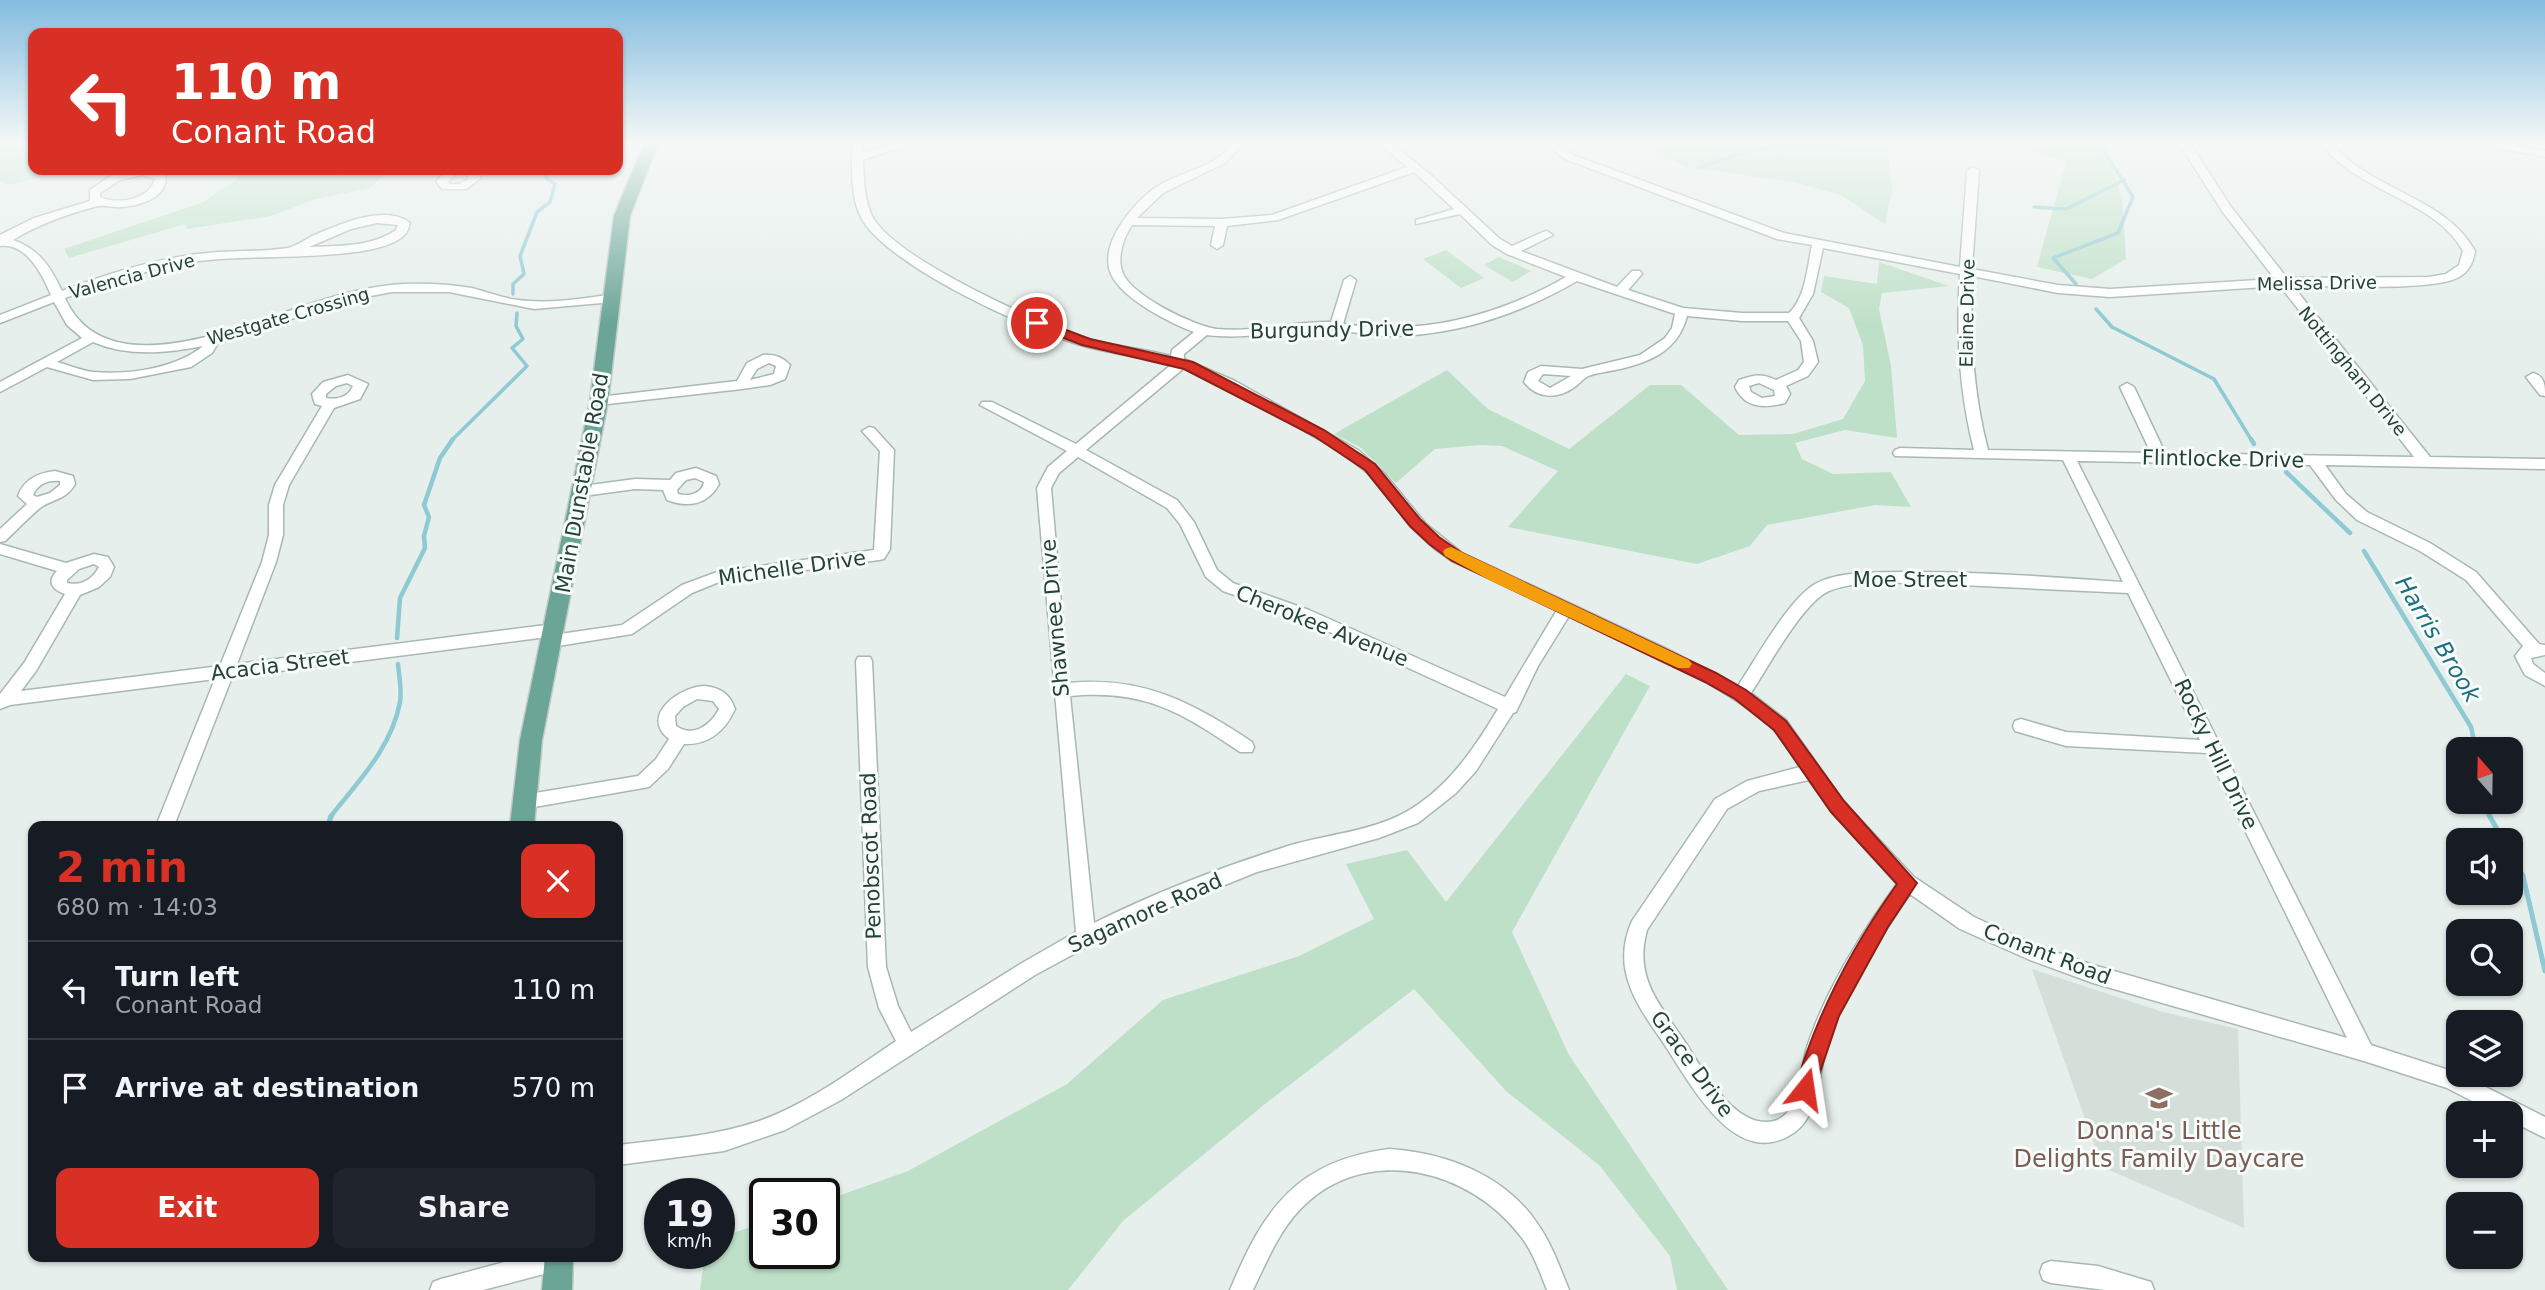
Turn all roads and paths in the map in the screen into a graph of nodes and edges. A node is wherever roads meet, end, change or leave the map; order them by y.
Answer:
1 (94, 203) edge
2 (627, 203) edge
3 (864, 203) edge
4 (1142, 203) edge
5 (1319, 203) edge
6 (1454, 203) edge
7 (1689, 203) edge
8 (1971, 203) edge
9 (2222, 203) edge
10 (2410, 203) edge
11 (1462, 210) junction
12 (1129, 221) junction
13 (1420, 222) dead end
14 (1222, 223) junction
15 (1547, 235) dead end
16 (1, 240) edge
17 (1818, 244) junction
18 (1217, 245) dead end
19 (291, 251) junction
20 (1511, 251) junction
21 (1966, 272) junction
22 (1636, 274) dead end
23 (1576, 277) junction
24 (1350, 280) dead end
25 (2281, 282) junction
26 (1619, 292) junction
27 (58, 297) junction
28 (612, 303) junction
29 (1682, 312) junction
30 (1792, 317) junction
31 (0, 319) edge
32 (1336, 326) junction
33 (1204, 331) junction
34 (91, 338) junction
35 (214, 339) junction
36 (1180, 362) junction
37 (46, 363) junction
38 (1581, 373) dead end
39 (2533, 377) dead end
40 (1778, 384) dead end
41 (741, 385) dead end
42 (2127, 387) dead end
43 (0, 388) edge
44 (2545, 392) edge
45 (599, 401) junction
46 (330, 404) dead end
47 (987, 405) dead end
48 (869, 431) dead end
49 (1076, 450) junction
50 (1900, 453) dead end
51 (1982, 454) junction
52 (2068, 456) junction
53 (2160, 457) junction
54 (2314, 460) junction
55 (2425, 461) junction
56 (2545, 464) edge
57 (671, 485) dead end
58 (583, 491) junction
59 (37, 502) dead end
60 (0, 537) edge
61 (0, 549) edge
62 (67, 569) junction
63 (2134, 588) junction
64 (75, 590) junction
65 (1565, 610) junction
66 (553, 636) junction
67 (2540, 650) edge
68 (864, 661) dead end
69 (226, 672) junction
70 (2545, 680) edge
71 (1061, 690) junction
72 (1741, 695) junction
73 (3, 702) edge
74 (1510, 707) junction
75 (2021, 726) dead end
76 (680, 737) dead end
77 (1246, 747) dead end
78 (2213, 747) junction
79 (1813, 772) junction
80 (523, 802) junction
81 (167, 821) edge
82 (522, 821) edge
83 (1908, 883) junction
84 (1086, 935) junction
85 (908, 1045) junction
86 (2364, 1052) junction
87 (2545, 1128) edge
88 (623, 1154) edge
89 (544, 1262) edge
90 (559, 1262) edge
91 (2051, 1272) dead end
92 (441, 1290) edge
93 (557, 1290) edge
94 (1241, 1290) edge
95 (1558, 1290) edge
96 (2143, 1290) edge

1 - 16 street
2 - 28 main road, Main Dunstable Road
3 - 36 street, Conant Road
4 - 12 street, Burgundy Drive
5 - 14 street
6 - 11 street
7 - 17 street, Melissa Drive
8 - 21 street, Elaine Drive
9 - 25 street, Nottingham Drive
10 - 25 street, Melissa Drive
11 - 13 street
11 - 20 street
12 - 14 street
12 - 33 street, Burgundy Drive
14 - 18 street
15 - 20 street
16 - 27 street
17 - 21 street, Melissa Drive
17 - 30 street
19 - 19 street, Valencia Drive
19 - 27 street, Valencia Drive
20 - 23 street
21 - 25 street, Melissa Drive
21 - 51 street, Elaine Drive
22 - 26 street
23 - 26 street
23 - 32 street, Burgundy Drive
24 - 32 street
25 - 55 street, Nottingham Drive
26 - 29 street
27 - 31 street, Valencia Drive
27 - 34 street
28 - 35 street, Westgate Crossing
28 - 45 main road, Main Dunstable Road
29 - 30 street
29 - 38 street
30 - 40 street
32 - 33 street, Burgundy Drive
33 - 36 street
34 - 35 street, Westgate Crossing
34 - 37 street
35 - 37 street
36 - 49 street, Shawnee Drive
36 - 65 street, Conant Road
37 - 43 street
39 - 44 street
41 - 45 street
42 - 53 street
45 - 58 main road, Main Dunstable Road
46 - 69 street
47 - 49 street, Cherokee Avenue
48 - 66 street, Michelle Drive
49 - 71 street, Shawnee Drive
49 - 74 street, Cherokee Avenue
50 - 51 street, Flintlocke Drive
51 - 52 street, Flintlocke Drive
52 - 53 street, Flintlocke Drive
52 - 63 street, Rocky Hill Drive
53 - 54 street, Flintlocke Drive
54 - 55 street, Flintlocke Drive
54 - 67 street
55 - 56 street, Flintlocke Drive
57 - 58 street
58 - 66 main road, Main Dunstable Road
59 - 60 street
61 - 62 street
62 - 64 street
62 - 64 street
63 - 72 street, Moe Street
63 - 78 street, Rocky Hill Drive
64 - 73 street
65 - 72 street, Conant Road
65 - 74 street, Sagamore Road
66 - 69 street, Acacia Street
66 - 80 main road, Main Dunstable Road
67 - 70 street
68 - 85 street, Penobscot Road
69 - 73 street, Acacia Street
69 - 81 street
71 - 77 street
71 - 84 street, Shawnee Drive
72 - 79 street, Conant Road
74 - 84 street, Sagamore Road
75 - 78 street
76 - 80 street
78 - 86 street, Rocky Hill Drive
79 - 83 street, Conant Road
79 - 83 street, Grace Drive
80 - 82 main road, Main Dunstable Road
83 - 86 street, Conant Road
84 - 85 street, Sagamore Road
85 - 88 street, Sagamore Road
86 - 87 street, Conant Road
89 - 92 street
90 - 93 main road
91 - 96 street
94 - 95 street

